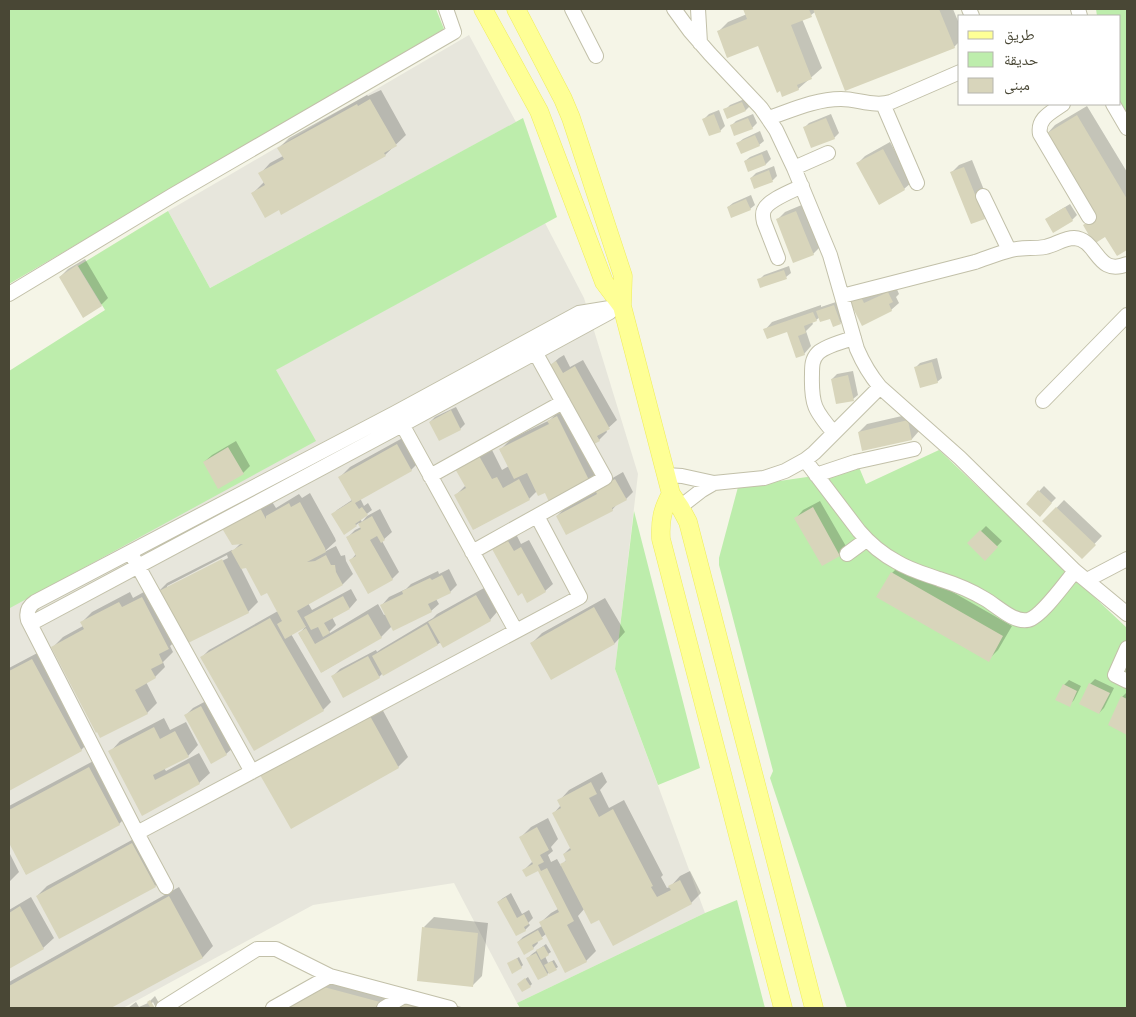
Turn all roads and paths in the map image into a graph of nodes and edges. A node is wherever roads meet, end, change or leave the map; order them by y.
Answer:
1 (446, 9) edge
2 (483, 9) edge
3 (516, 9) edge
4 (572, 9) edge
5 (674, 9) edge
6 (698, 9) edge
7 (700, 43) junction
8 (596, 56) dead end
9 (958, 73) edge
10 (883, 104) junction
11 (1062, 105) edge
12 (1114, 105) edge
13 (769, 118) junction
14 (1127, 128) edge
15 (828, 153) dead end
16 (794, 168) junction
17 (917, 183) dead end
18 (802, 186) junction
19 (982, 196) dead end
20 (1089, 217) dead end
21 (1009, 250) junction
22 (778, 258) dead end
23 (1127, 264) edge
24 (9, 294) edge
25 (842, 296) junction
26 (622, 306) junction
27 (1127, 315) edge
28 (854, 338) junction
29 (535, 352) junction
30 (880, 386) junction
31 (1043, 401) dead end
32 (563, 402) junction
33 (395, 412) junction
34 (402, 425) junction
35 (834, 433) junction
36 (914, 449) dead end
37 (805, 460) junction
38 (666, 475) junction
39 (816, 475) junction
40 (430, 476) junction
41 (714, 483) junction
42 (675, 500) junction
43 (537, 516) junction
44 (866, 540) junction
45 (131, 552) junction
46 (472, 552) junction
47 (847, 554) dead end
48 (1127, 559) edge
49 (138, 567) junction
50 (1075, 571) junction
51 (1086, 580) junction
52 (1127, 614) edge
53 (30, 624) junction
54 (516, 631) junction
55 (1127, 648) edge
56 (1127, 681) edge
57 (252, 772) junction
58 (137, 833) junction
59 (166, 887) dead end
60 (330, 976) junction
61 (404, 996) junction
62 (163, 1008) edge
63 (273, 1008) edge
64 (384, 1008) edge
65 (450, 1008) edge
66 (783, 1008) edge
67 (814, 1008) edge

1 - 24 street
2 - 26 main road
3 - 26 main road
4 - 8 street
5 - 7 street
6 - 7 street
7 - 13 street
9 - 10 street
10 - 13 street
10 - 17 street
11 - 20 street
12 - 14 street
13 - 16 street
15 - 16 street
16 - 18 street
18 - 22 street
18 - 25 street
19 - 21 street
21 - 23 street
21 - 25 street
25 - 28 street
26 - 29 street
26 - 33 street
26 - 38 main road
27 - 31 street
28 - 30 street
28 - 35 street
29 - 32 street
29 - 34 street
30 - 35 street
30 - 50 street
32 - 40 street
32 - 43 street
33 - 34 street
33 - 45 street
34 - 40 street
34 - 49 street
35 - 37 street
36 - 39 street
37 - 39 street
37 - 41 street
38 - 41 street
38 - 42 main road
39 - 44 street
40 - 46 street
41 - 42 street
42 - 66 main road
42 - 67 main road
43 - 46 street
43 - 54 street
44 - 47 street
44 - 50 street
45 - 49 street
45 - 53 street
46 - 54 street
48 - 51 street
49 - 53 street
49 - 57 street
50 - 51 street
51 - 52 street
53 - 58 street
54 - 57 street
55 - 56 street
57 - 58 street
58 - 59 street
60 - 61 street
60 - 62 street
60 - 63 street
61 - 64 street
61 - 65 street

